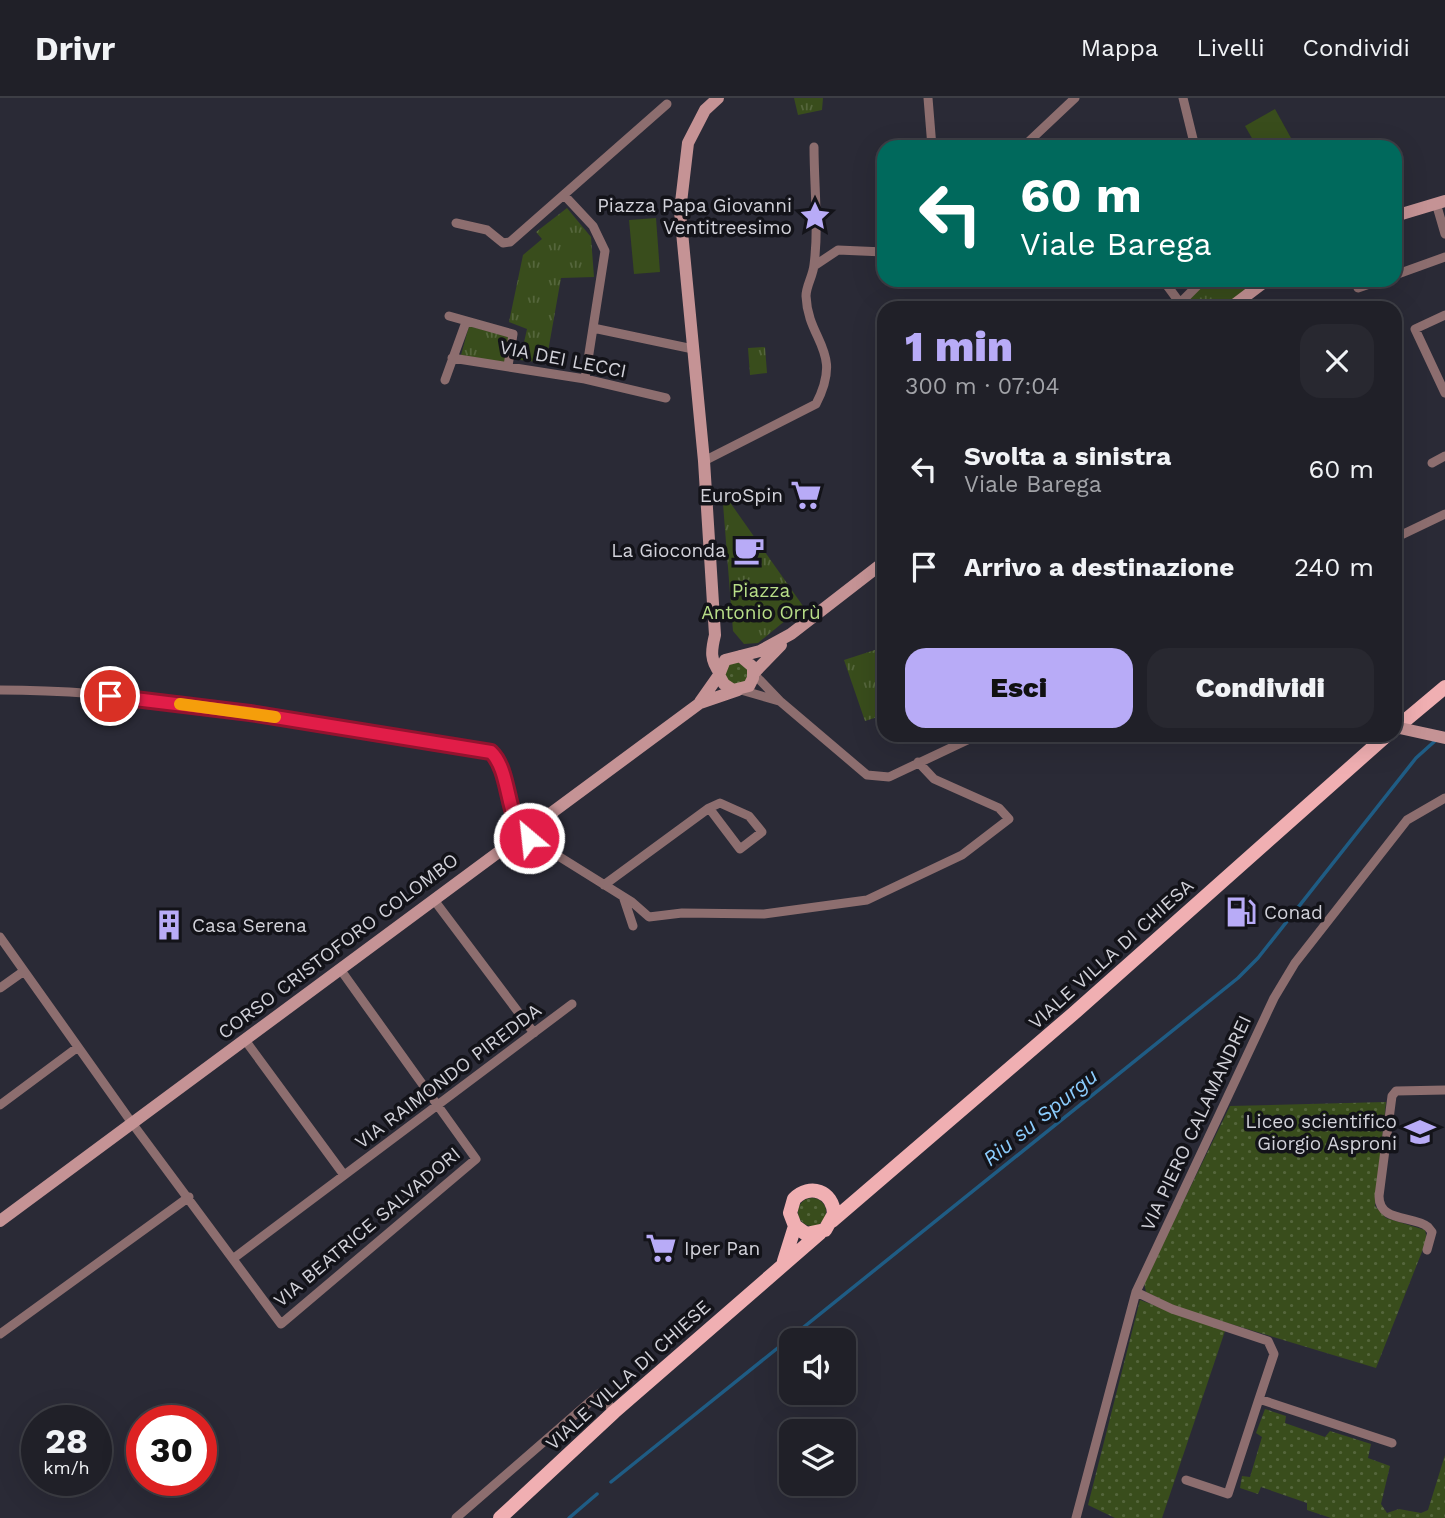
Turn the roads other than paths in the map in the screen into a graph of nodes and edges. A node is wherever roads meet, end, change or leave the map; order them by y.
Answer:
1 (718, 98) edge
2 (929, 98) edge
3 (1075, 98) edge
4 (1183, 98) edge
5 (667, 104) dead end
6 (932, 140) edge
7 (1030, 140) edge
8 (1193, 140) edge
9 (814, 147) dead end
10 (564, 195) junction
11 (1440, 202) edge
12 (1402, 214) edge
13 (456, 223) dead end
14 (1445, 234) edge
15 (877, 252) edge
16 (1445, 257) edge
17 (814, 265) junction
18 (1402, 272) edge
19 (1196, 287) edge
20 (1258, 287) edge
21 (1361, 287) edge
22 (1358, 288) dead end
23 (1182, 301) edge
24 (1241, 301) edge
25 (1445, 315) edge
26 (449, 316) dead end
27 (466, 322) junction
28 (593, 328) junction
29 (693, 349) junction
30 (452, 358) junction
31 (508, 366) junction
32 (585, 379) junction
33 (445, 380) dead end
34 (1445, 393) edge
35 (666, 398) dead end
36 (1445, 456) edge
37 (704, 461) junction
38 (1432, 463) dead end
39 (1445, 514) edge
40 (1402, 535) edge
41 (877, 567) edge
42 (877, 576) edge
43 (816, 617) junction
44 (791, 634) junction
45 (715, 635) junction
46 (737, 655) junction
47 (754, 673) junction
48 (720, 674) junction
49 (1445, 687) edge
50 (0, 690) edge
51 (739, 690) junction
52 (781, 702) junction
53 (700, 703) junction
54 (1402, 722) edge
55 (1402, 729) edge
56 (1445, 738) edge
57 (962, 742) edge
58 (1379, 742) edge
59 (918, 762) junction
60 (1445, 798) edge
61 (709, 808) junction
62 (523, 834) junction
63 (604, 885) junction
64 (434, 900) junction
65 (624, 900) junction
66 (633, 926) dead end
67 (0, 937) edge
68 (340, 969) junction
69 (24, 971) junction
70 (0, 988) edge
71 (572, 1004) dead end
72 (534, 1033) junction
73 (245, 1040) junction
74 (78, 1047) junction
75 (1445, 1090) edge
76 (0, 1105) edge
77 (437, 1106) junction
78 (132, 1123) junction
79 (344, 1175) junction
80 (189, 1197) junction
81 (857, 1198) junction
82 (831, 1200) junction
83 (832, 1221) junction
84 (0, 1222) edge
85 (795, 1226) junction
86 (820, 1233) junction
87 (1427, 1250) dead end
88 (234, 1258) junction
89 (783, 1262) junction
90 (1136, 1292) junction
91 (0, 1334) edge
92 (1259, 1399) junction
93 (614, 1412) junction
94 (1392, 1443) dead end
95 (1186, 1480) dead end
96 (456, 1518) edge
97 (500, 1518) edge
98 (1076, 1518) edge

1 - 29 street
2 - 6 street
3 - 7 street
4 - 8 street
5 - 10 street
9 - 17 street
10 - 13 street
10 - 28 street
11 - 12 street
11 - 14 street
15 - 17 street
16 - 18 street
17 - 37 street
19 - 23 street
20 - 24 street
21 - 22 street
25 - 34 street
26 - 27 street
27 - 30 street
27 - 31 street
28 - 29 street
28 - 32 street
29 - 37 street
30 - 31 street, VIA DEI LECCI
30 - 33 street
31 - 32 street, VIA DEI LECCI
32 - 35 street, VIA DEI LECCI
36 - 38 street
37 - 45 street
39 - 40 street
41 - 43 street
42 - 43 street
43 - 44 street
44 - 46 street
44 - 47 street
45 - 46 street
45 - 48 street
46 - 47 street
46 - 48 street, CORSO CRISTOFORO COLOMBO
47 - 51 street
47 - 52 street
48 - 51 street
48 - 53 street, CORSO CRISTOFORO COLOMBO
49 - 54 main road
50 - 62 street
51 - 52 street
51 - 53 street, CORSO CRISTOFORO COLOMBO
52 - 59 street
53 - 62 street, CORSO CRISTOFORO COLOMBO
55 - 56 street, bridge
57 - 59 street
58 - 81 main road, VIALE VILLA DI CHIESA
59 - 65 street
60 - 90 street, VIA PIERO CALAMANDREI
61 - 61 street
61 - 63 street
62 - 63 street
62 - 64 street, CORSO CRISTOFORO COLOMBO
63 - 65 street
64 - 68 street, CORSO CRISTOFORO COLOMBO
64 - 72 street
65 - 66 street
67 - 69 street, VIA BEATRICE SALVADORI
68 - 73 street, CORSO CRISTOFORO COLOMBO
68 - 77 street
69 - 70 street
69 - 74 street, VIA BEATRICE SALVADORI
71 - 72 street, VIA RAIMONDO PIREDDA
72 - 77 street, VIA RAIMONDO PIREDDA
73 - 78 street, CORSO CRISTOFORO COLOMBO
73 - 79 street
74 - 76 street
74 - 78 street, VIA BEATRICE SALVADORI
75 - 87 street
77 - 79 street, VIA RAIMONDO PIREDDA
77 - 88 street, VIA BEATRICE SALVADORI
78 - 80 street, VIA BEATRICE SALVADORI
78 - 84 street, CORSO CRISTOFORO COLOMBO
79 - 88 street, VIA RAIMONDO PIREDDA
80 - 88 street, VIA BEATRICE SALVADORI
80 - 91 street
81 - 82 main road
81 - 83 main road, VIALE VILLA DI CHIESA
82 - 83 main road
82 - 85 main road
83 - 86 main road, VIALE VILLA DI CHIESA
85 - 86 main road
85 - 89 main road
86 - 89 main road, VIALE VILLA DI CHIESA
89 - 93 main road, VIALE VILLA DI CHIESE
90 - 92 street
90 - 98 street, VIA PIERO CALAMANDREI
92 - 94 street
92 - 95 street
93 - 96 street
93 - 97 main road, VIALE VILLA DI CHIESE

